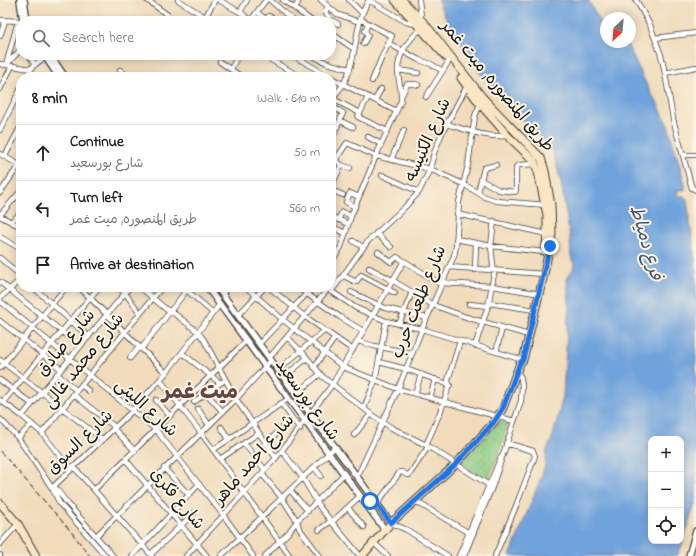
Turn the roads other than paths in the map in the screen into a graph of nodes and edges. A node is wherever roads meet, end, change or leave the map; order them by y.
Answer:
1 (20, 0) edge
2 (24, 0) edge
3 (147, 0) edge
4 (178, 0) edge
5 (215, 0) edge
6 (219, 0) edge
7 (247, 0) edge
8 (266, 0) edge
9 (270, 0) edge
10 (283, 0) edge
11 (299, 0) edge
12 (320, 0) edge
13 (349, 0) edge
14 (369, 0) edge
15 (395, 0) edge
16 (402, 0) edge
17 (419, 0) edge
18 (636, 0) edge
19 (328, 7) junction
20 (295, 9) junction
21 (240, 12) junction
22 (257, 12) junction
23 (362, 12) junction
24 (21, 16) edge
25 (26, 16) edge
26 (169, 16) edge
27 (200, 16) edge
28 (206, 16) edge
29 (244, 16) edge
30 (254, 16) edge
31 (262, 16) edge
32 (288, 16) edge
33 (305, 16) edge
34 (328, 16) edge
35 (2, 20) edge
36 (360, 20) junction
37 (16, 21) edge
38 (418, 21) junction
39 (368, 23) junction
40 (423, 27) junction
41 (696, 33) edge
42 (0, 36) edge
43 (16, 36) edge
44 (336, 36) edge
45 (655, 38) junction
46 (388, 43) junction
47 (363, 44) dead end
48 (354, 48) junction
49 (403, 50) junction
50 (384, 51) junction
51 (390, 53) dead end
52 (16, 54) edge
53 (33, 60) edge
54 (41, 60) edge
55 (48, 60) edge
56 (50, 60) edge
57 (236, 60) edge
58 (271, 60) edge
59 (300, 60) edge
60 (322, 60) edge
61 (220, 62) dead end
62 (449, 62) junction
63 (0, 64) edge
64 (36, 64) junction
65 (6, 65) junction
66 (12, 66) junction
67 (696, 67) edge
68 (31, 69) junction
69 (231, 69) junction
70 (349, 69) junction
71 (120, 70) dead end
72 (398, 70) junction
73 (443, 71) junction
74 (30, 72) edge
75 (56, 72) edge
76 (60, 72) edge
77 (122, 72) edge
78 (235, 72) edge
79 (292, 72) edge
80 (320, 72) edge
81 (665, 72) junction
82 (418, 73) dead end
83 (336, 81) edge
84 (372, 81) dead end
85 (343, 84) junction
86 (418, 85) dead end
87 (467, 86) junction
88 (0, 89) edge
89 (381, 89) dead end
90 (336, 92) edge
91 (401, 96) junction
92 (426, 96) dead end
93 (16, 97) edge
94 (368, 97) junction
95 (336, 99) edge
96 (375, 100) junction
97 (480, 104) junction
98 (336, 110) edge
99 (396, 111) junction
100 (359, 115) junction
101 (341, 121) junction
102 (447, 124) junction
103 (353, 127) dead end
104 (0, 130) edge
105 (404, 130) dead end
106 (336, 131) edge
107 (387, 131) junction
108 (473, 132) junction
109 (16, 134) edge
110 (508, 136) junction
111 (368, 137) dead end
112 (382, 144) junction
113 (2, 155) edge
114 (683, 155) junction
115 (696, 155) edge
116 (376, 156) junction
117 (336, 159) joint
118 (391, 160) junction
119 (16, 162) edge
120 (536, 164) junction
121 (341, 165) junction
122 (496, 165) dead end
123 (350, 168) dead end
124 (16, 169) edge
125 (430, 170) junction
126 (382, 175) dead end
127 (336, 179) edge
128 (481, 180) junction
129 (463, 184) junction
130 (2, 186) edge
131 (696, 190) edge
132 (336, 192) edge
133 (419, 192) junction
134 (478, 192) junction
135 (0, 193) edge
136 (343, 195) dead end
137 (16, 197) edge
138 (359, 197) junction
139 (546, 205) junction
140 (354, 207) junction
141 (457, 214) junction
142 (0, 216) edge
143 (351, 216) junction
144 (16, 218) edge
145 (494, 221) junction
146 (11, 222) junction
147 (348, 224) junction
148 (16, 225) edge
149 (336, 228) edge
150 (345, 233) junction
151 (376, 233) junction
152 (547, 234) junction
153 (0, 237) edge
154 (456, 239) junction
155 (353, 241) dead end
156 (476, 243) junction
157 (16, 246) edge
158 (491, 246) junction
159 (363, 247) junction
160 (391, 247) dead end
161 (378, 252) dead end
162 (544, 252) junction
163 (336, 254) edge
164 (0, 258) edge
165 (404, 261) junction
166 (449, 267) junction
167 (370, 268) dead end
168 (475, 270) junction
169 (493, 270) junction
170 (16, 272) edge
171 (542, 274) junction
172 (344, 276) junction
173 (392, 280) junction
174 (0, 282) edge
175 (336, 282) edge
176 (16, 284) edge
177 (442, 284) junction
178 (492, 286) junction
179 (10, 289) junction
180 (387, 289) junction
181 (39, 292) edge
182 (62, 292) edge
183 (84, 292) edge
184 (95, 292) edge
185 (145, 292) edge
186 (157, 292) edge
187 (186, 292) edge
188 (191, 292) edge
189 (211, 292) edge
190 (251, 292) edge
191 (260, 292) edge
192 (275, 292) edge
193 (303, 292) edge
194 (325, 292) edge
195 (332, 292) edge
196 (351, 292) dead end
197 (412, 292) junction
198 (125, 293) joint
199 (395, 293) dead end
200 (535, 293) junction
201 (222, 294) edge
202 (306, 294) junction
203 (256, 297) junction
204 (90, 298) junction
205 (152, 298) junction
206 (0, 300) edge
207 (316, 302) junction
208 (52, 304) junction
209 (220, 304) junction
210 (469, 304) dead end
211 (488, 304) junction
212 (378, 305) junction
213 (433, 305) junction
214 (293, 307) junction
215 (533, 309) junction
216 (171, 311) junction
217 (140, 313) junction
218 (213, 313) junction
219 (403, 313) junction
220 (108, 314) junction
221 (238, 315) junction
222 (372, 315) junction
223 (42, 316) junction
224 (304, 316) junction
225 (427, 318) junction
226 (282, 319) junction
227 (0, 321) edge
228 (71, 321) junction
229 (386, 321) junction
230 (483, 322) junction
231 (399, 324) junction
232 (33, 328) junction
233 (294, 328) junction
234 (502, 328) junction
235 (422, 329) junction
236 (324, 331) junction
237 (363, 331) junction
238 (62, 332) junction
239 (124, 332) junction
240 (198, 332) junction
241 (524, 334) junction
242 (89, 337) junction
243 (286, 337) junction
244 (335, 338) junction
245 (24, 339) junction
246 (71, 339) dead end
247 (246, 341) junction
248 (358, 341) junction
249 (460, 341) junction
250 (311, 342) junction
251 (52, 343) junction
252 (259, 344) junction
253 (475, 346) junction
254 (382, 347) junction
255 (140, 348) junction
256 (353, 350) junction
257 (301, 351) junction
258 (496, 352) junction
259 (325, 353) junction
260 (412, 353) junction
261 (42, 354) junction
262 (182, 354) junction
263 (130, 358) dead end
264 (307, 358) junction
265 (70, 359) junction
266 (270, 359) junction
267 (520, 360) junction
268 (2, 362) edge
269 (379, 362) junction
270 (265, 367) junction
271 (314, 367) junction
272 (344, 367) junction
273 (0, 368) edge
274 (219, 368) junction
275 (62, 369) junction
276 (406, 369) junction
277 (278, 370) junction
278 (517, 371) junction
279 (166, 373) junction
280 (57, 374) junction
281 (320, 374) junction
282 (421, 374) junction
283 (89, 375) junction
284 (211, 376) junction
285 (23, 377) junction
286 (284, 378) junction
287 (225, 379) junction
288 (0, 380) edge
289 (160, 380) junction
290 (375, 380) junction
291 (435, 380) junction
292 (220, 383) junction
293 (81, 385) junction
294 (332, 385) junction
295 (450, 385) junction
296 (13, 389) junction
297 (398, 389) junction
298 (89, 391) dead end
299 (42, 392) junction
300 (75, 392) junction
301 (206, 393) junction
302 (296, 394) junction
303 (415, 394) junction
304 (430, 398) junction
305 (236, 399) junction
306 (288, 399) junction
307 (156, 400) dead end
308 (2, 401) edge
309 (194, 402) dead end
310 (444, 402) junction
311 (281, 403) junction
312 (32, 404) junction
313 (180, 405) junction
314 (62, 408) junction
315 (364, 408) junction
316 (198, 409) dead end
317 (132, 411) junction
318 (222, 412) junction
319 (311, 414) junction
320 (371, 414) junction
321 (22, 416) junction
322 (170, 416) junction
323 (498, 417) junction
324 (292, 418) junction
325 (0, 419) edge
326 (514, 421) junction
327 (305, 422) junction
328 (252, 423) junction
329 (383, 423) junction
330 (32, 424) junction
331 (209, 425) junction
332 (221, 427) dead end
333 (114, 428) junction
334 (300, 429) junction
335 (156, 430) junction
336 (42, 433) junction
337 (201, 433) junction
338 (259, 434) junction
339 (354, 435) dead end
340 (18, 438) junction
341 (229, 438) junction
342 (102, 439) junction
343 (244, 443) junction
344 (506, 443) junction
345 (266, 444) junction
346 (427, 446) junction
347 (335, 447) junction
348 (213, 450) junction
349 (135, 451) junction
350 (282, 451) junction
351 (328, 453) junction
352 (177, 456) junction
353 (276, 458) junction
354 (220, 459) junction
355 (126, 460) junction
356 (456, 464) junction
357 (314, 467) junction
358 (72, 468) junction
359 (164, 468) junction
360 (263, 472) junction
361 (344, 474) junction
362 (321, 476) dead end
363 (357, 477) junction
364 (303, 478) junction
365 (147, 484) junction
366 (199, 484) junction
367 (490, 486) junction
368 (53, 487) junction
369 (94, 490) junction
370 (290, 490) junction
371 (368, 491) junction
372 (244, 493) junction
373 (189, 495) junction
374 (360, 496) junction
375 (282, 498) junction
376 (317, 501) junction
377 (415, 501) junction
378 (376, 502) junction
379 (0, 503) edge
380 (367, 505) junction
381 (348, 508) junction
382 (308, 511) junction
383 (194, 513) dead end
384 (172, 514) junction
385 (116, 515) junction
386 (224, 516) junction
387 (262, 517) junction
388 (297, 521) junction
389 (331, 521) junction
390 (391, 523) junction
391 (18, 524) junction
392 (181, 525) junction
393 (364, 527) dead end
394 (319, 530) dead end
395 (385, 530) junction
396 (696, 530) edge
397 (469, 533) junction
398 (96, 536) junction
399 (240, 537) junction
400 (280, 541) junction
401 (373, 542) junction
402 (0, 544) edge
403 (197, 544) junction
404 (142, 545) junction
405 (467, 545) junction
406 (151, 555) edge
407 (36, 556) edge
408 (106, 556) edge
409 (113, 556) edge
410 (132, 556) edge
411 (186, 556) edge
412 (207, 556) edge
413 (222, 556) edge
414 (253, 556) edge
415 (265, 556) edge
416 (290, 556) edge
417 (320, 556) edge
418 (361, 556) edge
419 (388, 556) edge
420 (448, 556) edge
421 (459, 556) edge
422 (464, 556) edge
423 (495, 556) edge
424 (688, 556) edge

1 - 24 street
2 - 25 street
3 - 26 street
4 - 27 street
5 - 28 street
6 - 21 street
7 - 21 street
8 - 22 street
9 - 32 street
10 - 20 street
11 - 20 street
12 - 19 street
13 - 23 street
14 - 23 street
14 - 38 street
15 - 38 main road, طريق المنصوره, ميت غمر
16 - 38 main road, طريق المنصوره, ميت غمر
17 - 38 street
18 - 45 street
19 - 34 street
19 - 36 street
20 - 33 street
21 - 29 street
22 - 30 street
22 - 31 street
23 - 36 street
35 - 37 street
35 - 42 street
36 - 39 street
36 - 48 street
38 - 40 main road, طريق المنصوره, ميت غمر
39 - 46 street
39 - 47 street
40 - 49 street
40 - 62 main road, طريق المنصوره, ميت غمر
40 - 171 main road, طريق المنصوره, ميت غمر
41 - 45 street
43 - 65 street
44 - 48 street
45 - 81 street
46 - 49 street
46 - 50 street
48 - 70 street
49 - 72 street
49 - 73 street
50 - 51 street
50 - 84 street
52 - 65 street
53 - 64 street
54 - 64 street
55 - 75 street
56 - 76 street
57 - 69 street
58 - 79 street
59 - 80 street
60 - 70 street
61 - 69 street
62 - 73 street
62 - 87 main road, طريق المنصوره, ميت غمر
63 - 65 street
64 - 68 street
65 - 66 street
66 - 68 street
66 - 88 street
67 - 81 street
68 - 74 street
69 - 78 street
70 - 85 street
71 - 77 street
72 - 82 street
72 - 91 street
73 - 92 street
81 - 114 street
83 - 85 street
85 - 90 street
85 - 94 street
86 - 91 street
87 - 97 main road, طريق المنصوره, ميت غمر
87 - 102 street, شارع الكنيسه
89 - 96 street
91 - 99 street
93 - 104 street
94 - 96 street
94 - 100 street
95 - 100 street
96 - 99 street
97 - 108 street, شارع طلعت حرب
97 - 110 main road, طريق المنصوره, ميت غمر
98 - 101 street
99 - 107 street
100 - 107 street
101 - 103 street
101 - 106 street
102 - 108 street
102 - 125 street, شارع الكنيسه
105 - 118 street
107 - 112 street
108 - 110 street
108 - 129 street, شارع طلعت حرب
109 - 113 street
110 - 120 main road, طريق المنصوره, ميت غمر
111 - 112 street
112 - 116 street
113 - 119 street
114 - 115 street
114 - 131 street
116 - 117 street
116 - 118 street
116 - 138 street
117 - 121 street
118 - 125 street
120 - 128 street
120 - 139 main road, طريق المنصوره, ميت غمر
121 - 123 street
121 - 127 street
122 - 128 street
124 - 130 street
125 - 129 street
125 - 133 street, شارع الكنيسه
126 - 133 street
128 - 134 street
129 - 134 street
129 - 141 street, شارع طلعت حرب
130 - 135 street
132 - 136 street
133 - 151 street, شارع الكنيسه
134 - 139 street
137 - 142 street
138 - 140 street
138 - 140 street
139 - 152 main road, طريق المنصوره, ميت غمر
140 - 143 street
141 - 145 street
141 - 154 street, شارع طلعت حرب
142 - 146 street
143 - 147 street
143 - 147 street
144 - 146 street
145 - 152 street
145 - 158 street
146 - 148 street
147 - 150 street
149 - 150 street
150 - 163 street
151 - 159 street, شارع الكنيسه
151 - 160 street
152 - 162 main road, طريق المنصوره, ميت غمر
153 - 157 street
154 - 156 street
154 - 166 street, شارع طلعت حرب
155 - 159 street
156 - 158 street
156 - 168 street
158 - 162 street
158 - 169 street
159 - 172 street, شارع الكنيسه
161 - 165 street
162 - 171 main road, طريق المنصوره, ميت غمر
164 - 170 street
165 - 173 street, شارع احمد ماهر
165 - 177 street
166 - 168 street
166 - 177 street, شارع طلعت حرب
167 - 173 street
168 - 169 street
169 - 171 street
169 - 178 street
171 - 200 main road, طريق المنصوره, ميت غمر
171 - 215 main road, طريق المنصوره, ميت غمر
172 - 175 street, شارع الكنيسه
172 - 180 street
173 - 180 street, شارع احمد ماهر
173 - 197 street
174 - 179 street
176 - 179 street
177 - 178 street
177 - 213 street, شارع طلعت حرب
178 - 200 street
178 - 211 street
179 - 206 street
179 - 223 street
180 - 199 street
180 - 212 street, شارع احمد ماهر
181 - 208 street
182 - 208 street
183 - 204 street
184 - 204 street
185 - 205 street
186 - 205 street, شارع محمد غالى
187 - 216 street
188 - 218 street
189 - 209 street, شارع بورسعيد
190 - 203 street
191 - 203 street
192 - 214 street
193 - 202 street
194 - 207 street, شارع الكنيسه
195 - 222 street
196 - 212 street
197 - 213 street
197 - 219 street
198 - 217 street
198 - 220 street, شارع صادق
200 - 215 main road, طريق المنصوره, ميت غمر
201 - 221 street, شارع بورسعيد
202 - 207 street
202 - 214 street
203 - 221 street
203 - 226 street
204 - 220 street
204 - 228 street
205 - 216 street
205 - 217 street, شارع محمد غالى
206 - 232 street, شارع الليثى
207 - 224 street, شارع الكنيسه
207 - 237 street
208 - 223 street
208 - 228 street
209 - 218 street, شارع السوق
209 - 247 street, شارع بورسعيد
210 - 211 street
211 - 215 street
211 - 230 street
212 - 219 street
212 - 222 street, شارع احمد ماهر
213 - 225 street, شارع طلعت حرب
213 - 230 street
214 - 224 street
214 - 226 street
215 - 241 main road, طريق المنصوره, ميت غمر
215 - 267 main road, طريق المنصوره, ميت غمر
216 - 240 street
216 - 255 street
217 - 239 street, شارع محمد غالى
218 - 240 street, شارع السوق
219 - 225 street
219 - 231 street
220 - 239 street
220 - 242 street, شارع صادق
221 - 252 street, شارع بورسعيد
222 - 229 street
222 - 237 street, شارع احمد ماهر
223 - 232 street
223 - 238 street
224 - 233 street, شارع الكنيسه
224 - 236 street
225 - 235 street, شارع طلعت حرب
226 - 233 street
226 - 252 street
227 - 245 street
228 - 238 street
228 - 242 street
229 - 231 street
229 - 254 street
230 - 234 street
230 - 253 street
231 - 235 street
232 - 245 street
232 - 251 street, شارع الليثى
233 - 243 street, شارع الكنيسه
233 - 250 street
234 - 241 street
234 - 258 street
235 - 249 street
235 - 260 street, شارع طلعت حرب
236 - 244 street
236 - 250 street
237 - 248 street, شارع احمد ماهر
238 - 246 street
238 - 251 street
239 - 255 street
239 - 283 street, شارع محمد غالى
240 - 262 street, شارع السوق
240 - 274 street
241 - 267 main road, طريق المنصوره, ميت غمر
242 - 265 street, شارع صادق
243 - 257 street
243 - 266 street, شارع الكنيسه
244 - 256 street
244 - 259 street
245 - 261 street
245 - 268 street
247 - 270 street, شارع بورسعيد
247 - 274 street
248 - 254 street
248 - 256 street, شارع احمد ماهر
249 - 253 street
249 - 295 street
250 - 257 street
250 - 259 street
251 - 261 street
251 - 265 street, شارع الليثى
252 - 266 street, شارع بورسعيد
253 - 258 street
254 - 260 street
254 - 269 street
255 - 263 street
255 - 279 street
256 - 272 street, شارع احمد ماهر
257 - 264 street
257 - 277 street
258 - 267 street
259 - 271 street
259 - 272 street
260 - 276 street, شارع طلعت حرب
261 - 275 street
261 - 285 street
262 - 279 street, شارع السوق
262 - 284 street
264 - 271 street
264 - 286 street
265 - 275 street, شارع صادق
265 - 283 street, شارع الليثى
266 - 270 street, شارع الكنيسه
266 - 277 street, شارع بورسعيد
267 - 278 main road, طريق المنصوره, ميت غمر
268 - 273 street
268 - 285 street
269 - 276 street
269 - 290 street
270 - 305 street, شارع الكنيسه
270 - 306 street, شارع بورسعيد
271 - 281 street
272 - 290 street
272 - 294 street, شارع احمد ماهر
274 - 284 street
274 - 287 street
275 - 280 street, شارع صادق
276 - 282 street
276 - 297 street, شارع طلعت حرب
277 - 286 street, شارع بورسعيد
278 - 323 main road, طريق المنصوره, ميت غمر
278 - 326 street
279 - 289 street, شارع السوق
280 - 299 street, شارع صادق
280 - 300 street
281 - 294 street
281 - 302 street
282 - 291 street
282 - 303 street
283 - 293 street, شارع محمد غالى
283 - 317 street, شارع الليثى
284 - 292 street
284 - 313 street
285 - 296 street
285 - 299 street
286 - 302 street, شارع بورسعيد
287 - 292 street
287 - 305 street
288 - 296 street
289 - 313 street
289 - 317 street, شارع السوق
290 - 297 street
290 - 315 street
291 - 295 street
291 - 304 street
292 - 301 street
293 - 298 street
293 - 300 street, شارع محمد غالى
294 - 315 street
294 - 319 street, شارع احمد ماهر
295 - 310 street
296 - 308 street
296 - 312 street
297 - 303 street
297 - 329 street, شارع طلعت حرب
299 - 312 street, شارع صادق
299 - 314 street
300 - 314 street, شارع محمد غالى
300 - 333 street
301 - 309 street
301 - 318 street
302 - 319 street, شارع بورسعيد
303 - 304 street
304 - 310 street
305 - 318 street, شارع الكنيسه
305 - 328 street
306 - 311 street
306 - 327 street, شارع بورسعيد
307 - 322 street
308 - 321 street
310 - 323 street
310 - 346 street
311 - 324 street
311 - 328 street
312 - 321 street, شارع صادق
313 - 322 street
313 - 337 street
314 - 336 street, شارع محمد غالى
314 - 342 street
315 - 320 street
316 - 331 street
317 - 333 street, شارع السوق
317 - 335 street, شارع الليثى
318 - 331 street, شارع الكنيسه
319 - 327 street, شارع احمد ماهر
319 - 347 street, شارع بورسعيد
320 - 329 street
320 - 339 street
321 - 330 street
322 - 335 street
323 - 326 street
323 - 356 main road, طريق المنصوره, ميت غمر
324 - 334 street
324 - 345 street
325 - 340 street
326 - 344 street
327 - 334 street, شارع احمد ماهر
327 - 351 street, شارع بورسعيد
328 - 338 street
328 - 341 street
329 - 346 street
329 - 363 street, شارع طلعت حرب
330 - 336 street
330 - 340 street
331 - 337 street, شارع الكنيسه
332 - 341 street
333 - 342 street, شارع السوق
333 - 349 street
334 - 350 street, شارع احمد ماهر
335 - 349 street
335 - 352 street, شارع الليثى
336 - 358 street
337 - 348 street
337 - 352 street, شارع الكنيسه
338 - 343 street
338 - 345 street
340 - 368 street
341 - 348 street
342 - 358 street, شارع السوق
343 - 354 street
343 - 360 street
344 - 367 street
344 - 423 street
345 - 353 street
346 - 356 street
346 - 378 street
347 - 351 street
347 - 363 street, شارع بورسعيد
348 - 354 street
349 - 355 street
350 - 353 street, شارع احمد ماهر
350 - 364 street
351 - 357 street
351 - 361 street, شارع بورسعيد
352 - 359 street, شارع الكنيسه
352 - 366 street, شارع الليثى
353 - 360 street, شارع احمد ماهر
354 - 372 street
355 - 365 street, شارع فكرى
355 - 369 street
356 - 367 street
356 - 377 main road, طريق المنصوره, ميت غمر
357 - 362 street
357 - 364 street
358 - 368 street, شارع السوق
358 - 369 street
359 - 365 street, شارع الكنيسه
359 - 373 street
360 - 372 street, شارع احمد ماهر
360 - 375 street
361 - 374 street, شارع بورسعيد
361 - 376 street
363 - 371 street, شارع بورسعيد
364 - 370 street
364 - 376 street
365 - 384 street, شارع فكرى
365 - 385 street, شارع الكنيسه
366 - 373 street
366 - 386 street, شارع الليثى
367 - 397 street
367 - 405 street
368 - 398 street
368 - 408 street
369 - 385 street
370 - 375 street
370 - 382 street
371 - 374 street
371 - 378 street, شارع بورسعيد
372 - 386 street, شارع احمد ماهر
372 - 387 street
373 - 384 street
374 - 380 street, شارع بورسعيد
374 - 381 street
375 - 387 street
375 - 388 street
376 - 382 street
376 - 389 street
377 - 390 main road, طريق المنصوره, ميت غمر
377 - 397 street
378 - 380 street
378 - 390 street, شارع بورسعيد
379 - 391 main road
380 - 395 street, شارع بورسعيد
381 - 389 street
381 - 393 street
382 - 388 street
383 - 392 street
384 - 392 street, شارع فكرى
384 - 404 street
385 - 398 street, شارع الكنيسه
385 - 404 street
386 - 399 street, شارع الليثى
386 - 403 street, شارع احمد ماهر
387 - 399 street
387 - 400 street
388 - 400 street
388 - 417 street
389 - 394 street
389 - 418 street
390 - 395 main road, طريق المنصوره, ميت غمر
390 - 420 street
391 - 402 street
391 - 407 main road
392 - 403 street, شارع فكرى
392 - 406 street
395 - 401 main road, طريق المنصوره, ميت غمر
396 - 424 street
397 - 405 street
398 - 409 street
399 - 413 street
399 - 414 street, شارع الليثى
400 - 415 street
400 - 416 street
401 - 418 main road, طريق المنصوره, ميت غمر
401 - 419 street
403 - 411 street, شارع احمد ماهر
403 - 412 street, شارع فكرى
404 - 406 street
404 - 410 street
405 - 421 street
405 - 422 street

